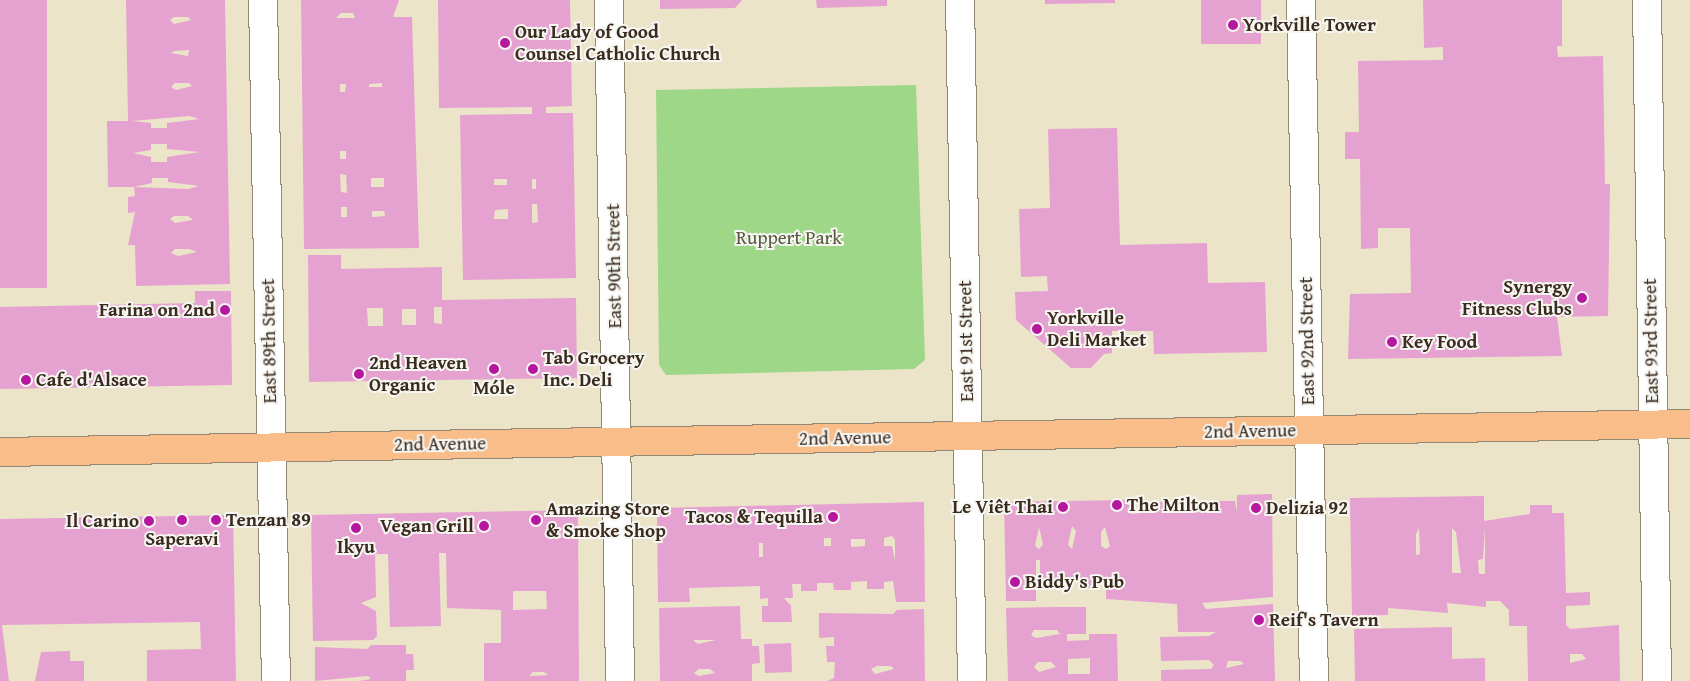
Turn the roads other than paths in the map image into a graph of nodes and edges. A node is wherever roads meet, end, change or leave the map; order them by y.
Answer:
1 (263, 0) edge
2 (609, 0) edge
3 (960, 0) edge
4 (1301, 0) edge
5 (1648, 0) edge
6 (1690, 424) edge
7 (1653, 425) junction
8 (1308, 430) junction
9 (968, 436) junction
10 (616, 440) junction
11 (271, 447) junction
12 (0, 452) edge
13 (276, 681) edge
14 (620, 681) edge
15 (972, 681) edge
16 (1314, 681) edge
17 (1657, 681) edge

1 - 11 street, East 89th Street
2 - 10 street, East 90th Street
3 - 9 street, East 91st Street
4 - 8 street, East 92nd Street
5 - 7 street, East 93rd Street
6 - 7 main road, 2nd Avenue
7 - 8 main road, 2nd Avenue
7 - 17 street, East 93rd Street
8 - 9 main road, 2nd Avenue
8 - 16 street, East 92nd Street
9 - 10 main road, 2nd Avenue
9 - 15 street, East 91st Street
10 - 11 main road, 2nd Avenue
10 - 14 street, East 90th Street
11 - 12 main road, 2nd Avenue
11 - 13 street, East 89th Street

